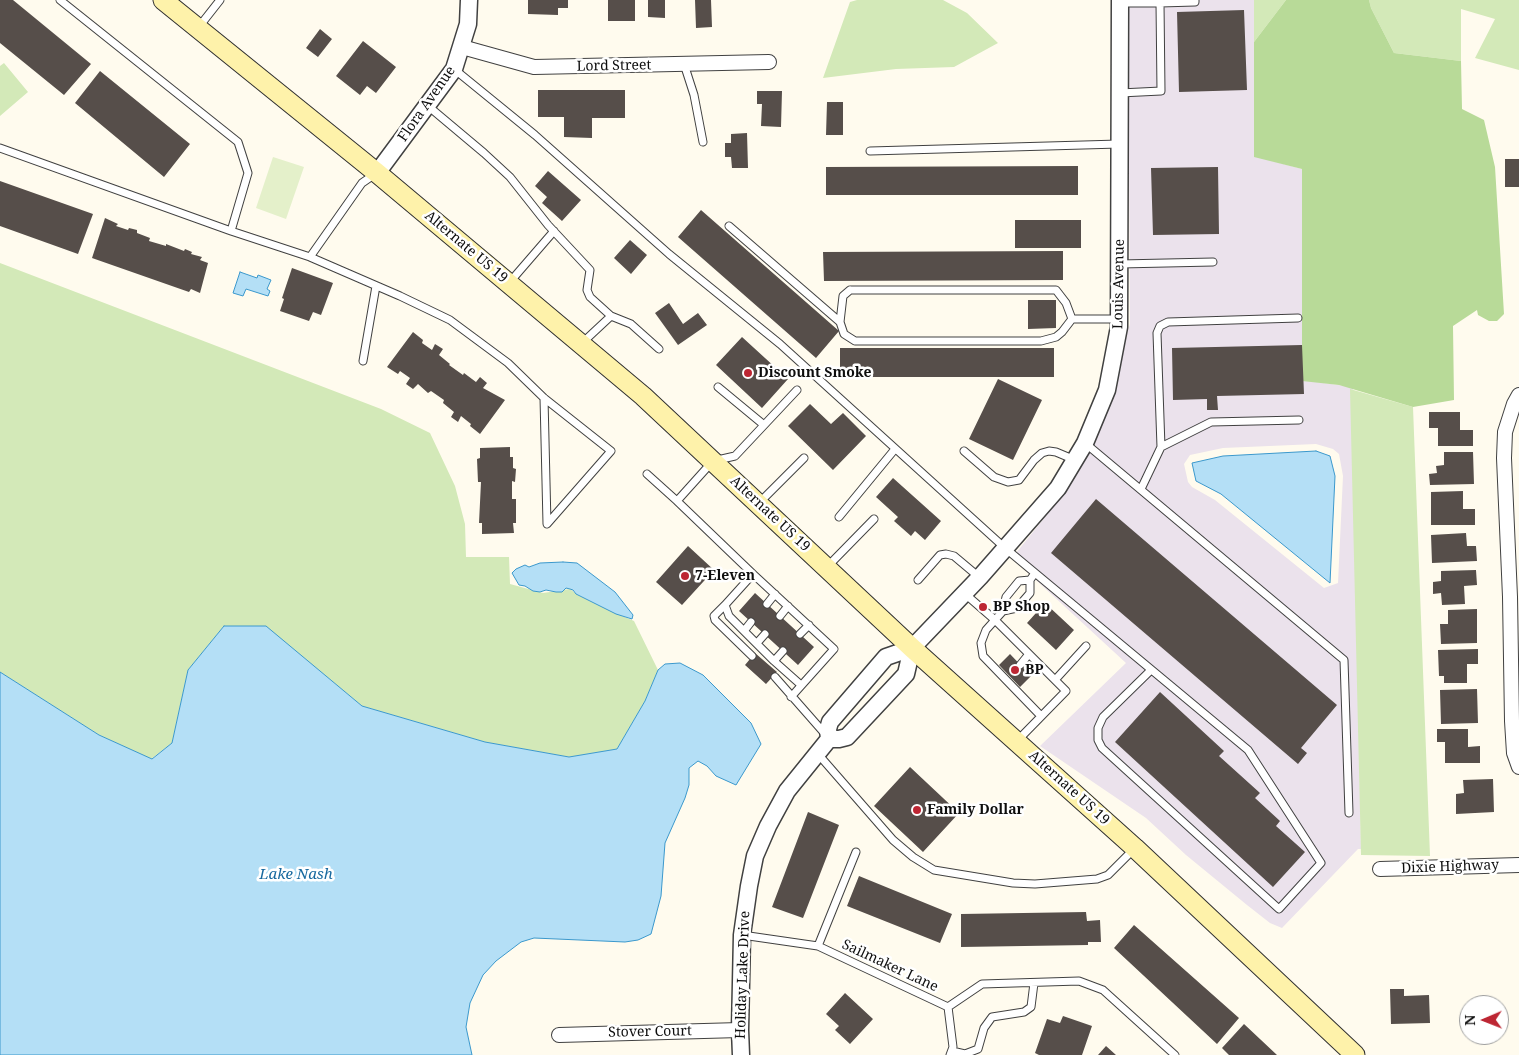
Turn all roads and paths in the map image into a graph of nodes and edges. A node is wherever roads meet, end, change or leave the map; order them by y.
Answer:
1 (60, 0) edge
2 (163, 0) edge
3 (220, 0) edge
4 (469, 0) edge
5 (1195, 0) edge
6 (1120, 2) edge
7 (1160, 3) junction
8 (197, 28) junction
9 (462, 47) junction
10 (768, 62) dead end
11 (684, 64) junction
12 (454, 69) junction
13 (1119, 93) junction
14 (427, 106) junction
15 (703, 142) dead end
16 (1119, 144) junction
17 (0, 148) edge
18 (870, 151) dead end
19 (377, 173) junction
20 (729, 226) dead end
21 (231, 231) junction
22 (554, 231) junction
23 (310, 257) junction
24 (1213, 262) dead end
25 (1120, 264) junction
26 (509, 284) junction
27 (376, 286) junction
28 (612, 316) junction
29 (1298, 318) dead end
30 (1072, 319) junction
31 (1120, 320) junction
32 (840, 322) junction
33 (580, 344) junction
34 (659, 349) dead end
35 (363, 361) dead end
36 (718, 387) dead end
37 (797, 390) dead end
38 (1519, 395) edge
39 (544, 398) junction
40 (1299, 420) dead end
41 (764, 425) junction
42 (1086, 443) junction
43 (1161, 447) junction
44 (894, 449) junction
45 (964, 451) dead end
46 (804, 458) dead end
47 (1075, 460) junction
48 (713, 461) junction
49 (647, 474) dead end
50 (1140, 489) junction
51 (677, 500) junction
52 (759, 504) junction
53 (839, 517) dead end
54 (874, 519) dead end
55 (1006, 548) junction
56 (826, 567) junction
57 (1035, 573) junction
58 (752, 574) junction
59 (980, 577) junction
60 (918, 580) dead end
61 (1030, 580) junction
62 (964, 593) junction
63 (775, 594) junction
64 (1515, 597) edge
65 (767, 604) dead end
66 (726, 605) junction
67 (788, 606) junction
68 (1003, 611) junction
69 (780, 616) dead end
70 (995, 620) junction
71 (751, 622) dead end
72 (809, 624) junction
73 (744, 630) junction
74 (765, 634) dead end
75 (800, 634) dead end
76 (757, 643) junction
77 (1086, 646) dead end
78 (912, 648) junction
79 (783, 651) dead end
80 (1029, 654) junction
81 (752, 656) dead end
82 (774, 661) junction
83 (1020, 665) dead end
84 (1151, 670) junction
85 (775, 677) dead end
86 (1055, 680) junction
87 (802, 685) junction
88 (791, 697) junction
89 (1041, 716) junction
90 (829, 739) junction
91 (1017, 741) junction
92 (817, 753) junction
93 (1519, 767) edge
94 (1349, 814) dead end
95 (1135, 848) junction
96 (856, 852) dead end
97 (1519, 865) edge
98 (1380, 869) dead end
99 (742, 935) junction
100 (818, 946) junction
101 (1034, 983) junction
102 (948, 1007) junction
103 (740, 1030) junction
104 (560, 1035) dead end
105 (951, 1053) edge
106 (741, 1055) edge
107 (1175, 1055) edge
108 (1355, 1055) edge

1 - 21 lane
2 - 8 main road, Alternate US 19
3 - 8 lane
4 - 9 street, Flora Avenue
5 - 7 lane
6 - 7 lane
6 - 13 street, Louis Avenue
7 - 13 lane
8 - 19 main road, Alternate US 19
9 - 11 street, Lord Street
9 - 12 street, Flora Avenue
10 - 11 street, Lord Street
11 - 15 lane
12 - 14 street, Flora Avenue
12 - 44 lane
13 - 16 street, Louis Avenue
14 - 19 street, Flora Avenue
14 - 22 lane
16 - 18 lane
16 - 25 street, Louis Avenue
17 - 21 lane
19 - 23 lane
19 - 26 main road, Alternate US 19
20 - 32 lane
21 - 23 lane
22 - 26 lane
22 - 28 lane
23 - 27 lane
24 - 25 lane
25 - 31 street, Louis Avenue
26 - 33 main road, Alternate US 19
27 - 35 lane
27 - 39 lane
28 - 33 lane
28 - 34 lane
29 - 43 lane
30 - 31 lane
30 - 32 lane
30 - 32 lane
31 - 42 street, Louis Avenue
33 - 48 main road, Alternate US 19
36 - 41 lane
37 - 41 lane
38 - 64 street
39 - 39 lane
40 - 43 lane
41 - 48 lane
42 - 47 street, Louis Avenue
42 - 50 lane
43 - 50 lane
44 - 53 lane
44 - 55 lane
45 - 47 lane
46 - 52 lane
47 - 55 street, Louis Avenue
48 - 51 lane
48 - 52 main road, Alternate US 19
49 - 51 lane
50 - 94 lane
51 - 58 lane
52 - 56 main road, Alternate US 19
54 - 56 lane
55 - 57 lane
55 - 59 street, Louis Avenue
56 - 78 main road, Alternate US 19
57 - 61 lane
57 - 84 lane
58 - 63 lane
58 - 66 lane
59 - 60 lane
59 - 62 street, Louis Avenue
61 - 68 lane
61 - 68 lane
62 - 70 lane
62 - 78 street, Louis Avenue
63 - 65 lane
63 - 67 lane
64 - 93 street
66 - 73 lane
66 - 81 lane
67 - 69 lane
67 - 72 lane
68 - 70 lane
70 - 80 lane
70 - 89 lane
71 - 73 lane
72 - 75 lane
72 - 87 lane
73 - 76 lane
74 - 76 lane
76 - 82 lane
77 - 86 lane
78 - 90 street, Holiday Lake Drive
78 - 90 street
78 - 91 main road, Alternate US 19
79 - 82 lane
80 - 83 lane
80 - 86 lane
82 - 87 lane
84 - 84 lane
85 - 88 lane
86 - 89 lane
87 - 88 lane
88 - 90 lane
89 - 91 lane
90 - 92 street, Holiday Lake Drive
91 - 95 main road, Alternate US 19
92 - 95 lane
92 - 99 street, Holiday Lake Drive
95 - 108 main road, Alternate US 19
96 - 100 lane
97 - 98 street, Dixie Highway
99 - 100 lane, Sailmaker Lane
99 - 103 street, Holiday Lake Drive
100 - 102 lane, Sailmaker Lane
101 - 102 lane, Sailmaker Lane
101 - 105 lane
101 - 107 lane, Sailmaker Lane
102 - 105 lane
103 - 104 street, Stover Court
103 - 106 street, Holiday Lake Drive

